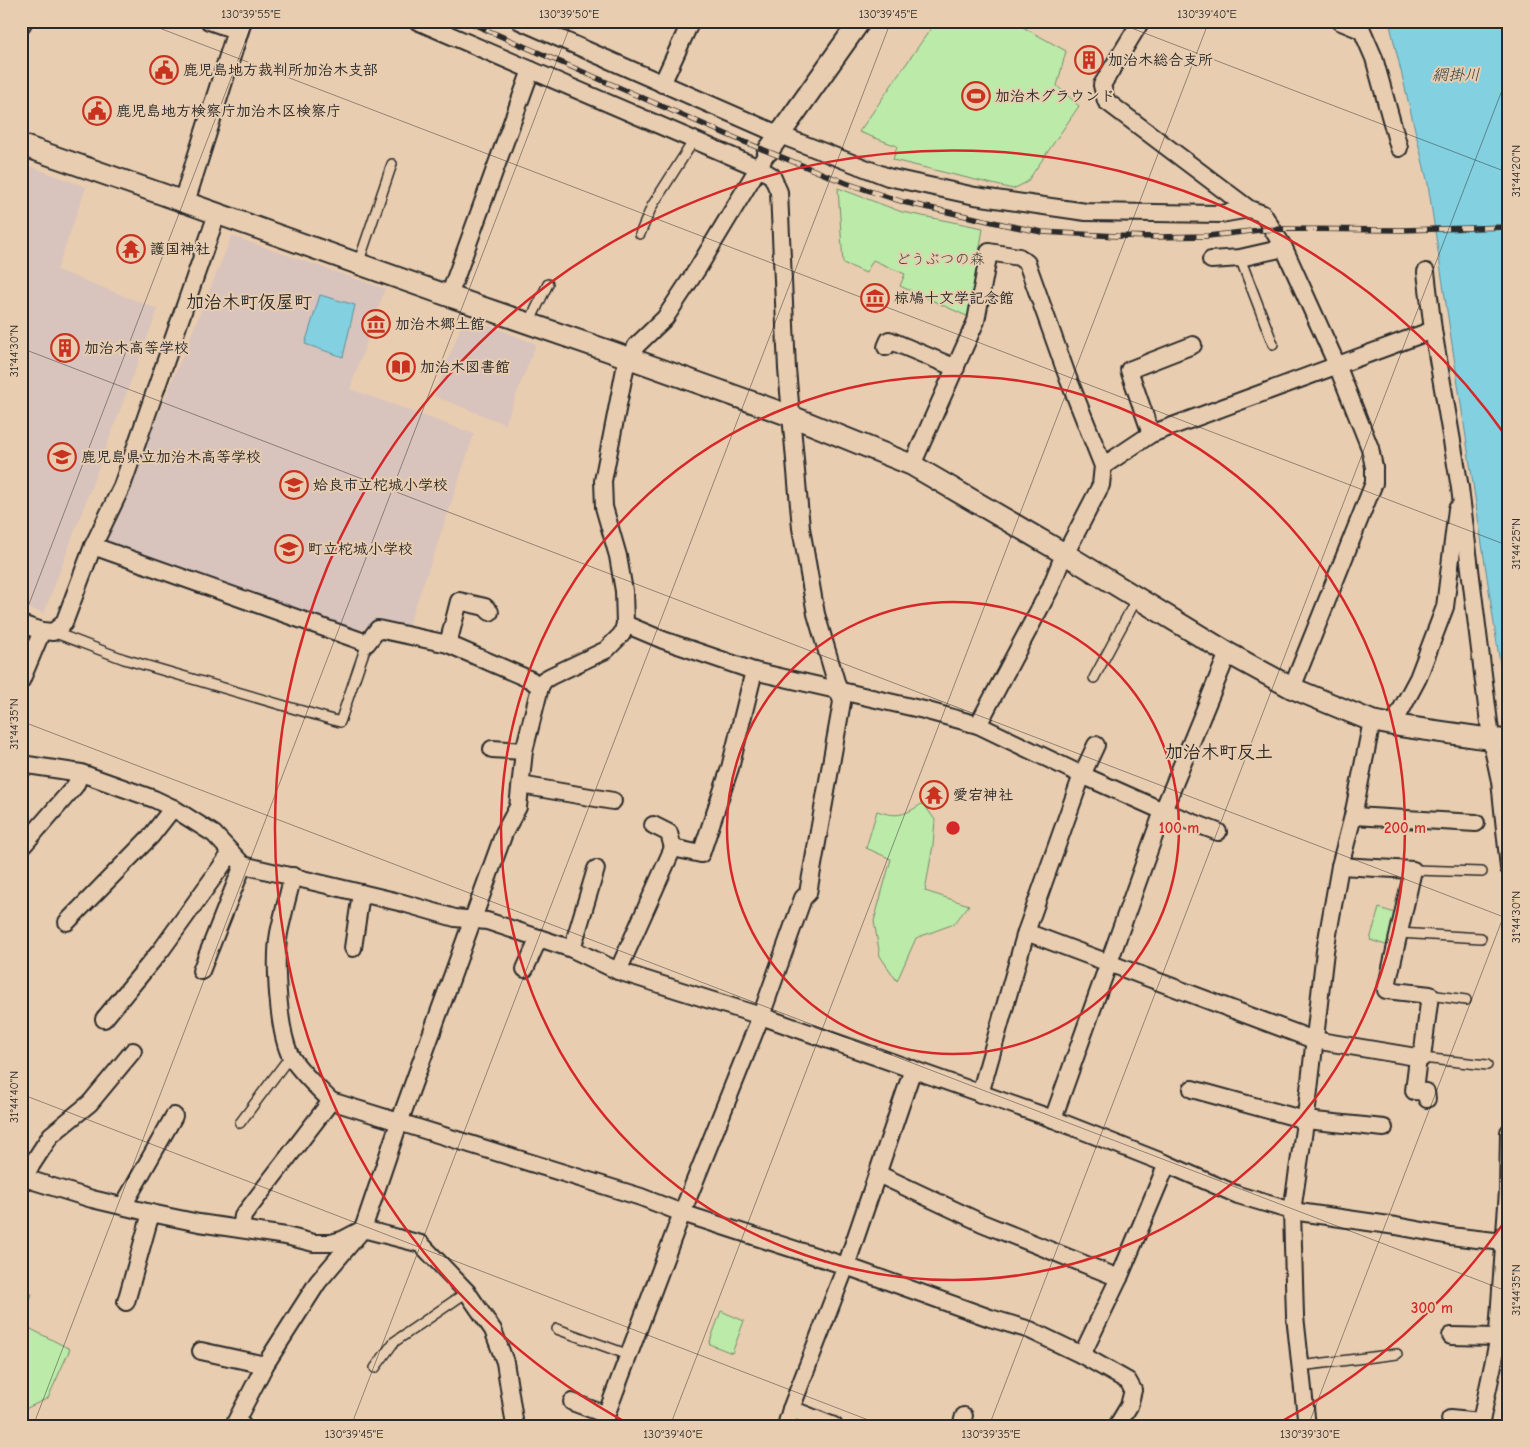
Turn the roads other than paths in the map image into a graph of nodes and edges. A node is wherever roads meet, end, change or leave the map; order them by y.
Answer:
1 (24, 21) edge
2 (209, 21) edge
3 (417, 21) edge
4 (520, 21) edge
5 (691, 21) edge
6 (860, 21) edge
7 (1140, 21) edge
8 (1339, 21) edge
9 (1360, 25) edge
10 (21, 26) edge
11 (240, 26) edge
12 (545, 26) edge
13 (531, 70) junction
14 (662, 84) junction
15 (694, 140) junction
16 (21, 145) edge
17 (1399, 148) dead end
18 (769, 151) junction
19 (392, 164) dead end
20 (184, 202) junction
21 (1249, 209) junction
22 (217, 214) junction
23 (640, 234) dead end
24 (1284, 248) junction
25 (1240, 258) junction
26 (1211, 260) dead end
27 (358, 264) junction
28 (1426, 272) dead end
29 (548, 284) dead end
30 (448, 296) junction
31 (528, 323) junction
32 (1433, 330) junction
33 (1273, 344) dead end
34 (1193, 345) dead end
35 (886, 347) dead end
36 (629, 358) junction
37 (1337, 365) junction
38 (956, 368) junction
39 (791, 416) junction
40 (1151, 434) junction
41 (912, 465) junction
42 (1103, 466) junction
43 (1460, 488) junction
44 (93, 546) junction
45 (1065, 554) junction
46 (1137, 598) junction
47 (490, 612) dead end
48 (21, 624) edge
49 (625, 624) junction
50 (48, 632) junction
51 (367, 643) junction
52 (448, 644) junction
53 (1228, 653) junction
54 (754, 672) junction
55 (1094, 678) dead end
56 (21, 681) edge
57 (540, 687) junction
58 (1292, 688) junction
59 (838, 690) junction
60 (1372, 720) junction
61 (1393, 725) junction
62 (978, 726) junction
63 (1500, 739) edge
64 (1096, 745) dead end
65 (492, 749) dead end
66 (524, 752) junction
67 (21, 764) edge
68 (81, 773) junction
69 (1082, 775) junction
70 (521, 785) junction
71 (614, 801) dead end
72 (173, 808) junction
73 (1163, 811) junction
74 (1353, 816) junction
75 (1476, 824) dead end
76 (653, 825) dead end
77 (1218, 832) dead end
78 (21, 848) edge
79 (673, 848) junction
80 (231, 853) junction
81 (243, 865) junction
82 (1340, 866) junction
83 (1509, 868) edge
84 (596, 869) dead end
85 (1413, 870) junction
86 (1482, 872) dead end
87 (293, 876) junction
88 (362, 893) junction
89 (473, 920) junction
90 (67, 922) dead end
91 (1026, 932) junction
92 (1399, 933) junction
93 (539, 938) junction
94 (1482, 938) dead end
95 (353, 948) dead end
96 (572, 949) junction
97 (1108, 964) junction
98 (525, 969) dead end
99 (201, 971) dead end
100 (618, 971) junction
101 (1430, 995) junction
102 (1466, 1000) dead end
103 (761, 1016) junction
104 (104, 1019) dead end
105 (1314, 1040) junction
106 (133, 1051) dead end
107 (291, 1055) junction
108 (1420, 1058) junction
109 (1487, 1065) dead end
110 (913, 1069) junction
111 (1192, 1089) dead end
112 (980, 1094) junction
113 (1426, 1099) dead end
114 (331, 1101) junction
115 (174, 1116) dead end
116 (1053, 1119) junction
117 (1305, 1120) junction
118 (240, 1123) dead end
119 (399, 1123) junction
120 (1384, 1128) dead end
121 (1509, 1132) edge
122 (1167, 1164) junction
123 (878, 1174) junction
124 (22, 1178) edge
125 (123, 1206) junction
126 (1292, 1211) junction
127 (151, 1212) junction
128 (682, 1213) junction
129 (241, 1229) junction
130 (363, 1230) junction
131 (1506, 1242) edge
132 (846, 1266) junction
133 (1119, 1278) junction
134 (466, 1292) junction
135 (126, 1302) dead end
136 (557, 1329) dead end
137 (1451, 1336) dead end
138 (1497, 1337) junction
139 (201, 1351) dead end
140 (1397, 1354) dead end
141 (630, 1355) junction
142 (1082, 1355) junction
143 (265, 1365) junction
144 (1300, 1366) junction
145 (375, 1368) dead end
146 (572, 1402) dead end
147 (791, 1409) junction
148 (1450, 1419) dead end
149 (605, 1420) edge
150 (1480, 1424) edge
151 (243, 1426) edge
152 (515, 1426) edge
153 (786, 1426) edge
154 (834, 1426) edge
155 (1117, 1426) edge
156 (1307, 1426) edge

1 - 10 street
2 - 11 street
3 - 13 street
4 - 12 street
5 - 14 street
6 - 18 street
7 - 21 street
8 - 9 street
9 - 17 street
11 - 20 street
12 - 14 street
13 - 15 street
13 - 30 street
14 - 18 street
15 - 18 street
15 - 23 lane
16 - 20 street
18 - 21 street
18 - 36 street
18 - 39 street
19 - 27 lane
20 - 22 street
21 - 24 street
22 - 27 street
22 - 44 street
24 - 25 street
24 - 37 street
25 - 26 street
25 - 33 lane
27 - 30 street
28 - 32 street
29 - 31 lane
30 - 31 street
31 - 36 street
32 - 37 street
32 - 43 street
34 - 40 street
35 - 38 street
36 - 39 street
36 - 49 street
37 - 40 street
37 - 58 street
38 - 41 street
38 - 42 street
39 - 41 street
39 - 59 street
40 - 42 street
41 - 45 street
42 - 45 street
43 - 61 street
43 - 63 street
44 - 50 street
44 - 51 street
45 - 46 street
45 - 62 street
46 - 53 street
46 - 55 lane
47 - 52 street
48 - 50 street
49 - 54 street
49 - 57 street
50 - 51 lane
50 - 56 street
51 - 52 street
52 - 57 street
53 - 58 street
53 - 73 street
54 - 59 street
54 - 79 street
57 - 66 street
58 - 60 street
59 - 62 street
59 - 103 street
60 - 61 street
60 - 74 street
61 - 63 street
62 - 69 street
63 - 83 street
64 - 69 street
65 - 66 street
66 - 70 street
67 - 68 street
68 - 72 street
68 - 78 street
69 - 73 street
69 - 91 street
70 - 71 street
70 - 89 street
72 - 80 street
72 - 90 street
73 - 77 street
73 - 97 street
74 - 75 street
74 - 82 street
76 - 79 street
79 - 100 street
80 - 81 street
80 - 104 street
81 - 87 street
81 - 99 street
82 - 85 street
82 - 105 street
84 - 96 street
85 - 86 lane
85 - 92 street
87 - 88 street
87 - 107 street
88 - 89 street
88 - 95 street
89 - 93 street
89 - 119 street
91 - 97 street
91 - 112 street
92 - 94 lane
92 - 101 street
93 - 96 street
93 - 98 street
96 - 100 street
97 - 105 street
97 - 116 street
100 - 103 street
101 - 102 lane
101 - 108 street
103 - 110 street
103 - 128 street
105 - 108 street
105 - 117 street
106 - 124 street
107 - 114 street
107 - 118 lane
108 - 109 lane
108 - 113 street
110 - 112 street
110 - 123 street
111 - 117 street
112 - 116 street
114 - 119 street
114 - 129 street
115 - 125 street
116 - 122 street
117 - 120 street
117 - 126 street
119 - 128 street
119 - 130 street
121 - 131 street
122 - 126 street
122 - 133 street
123 - 132 street
123 - 133 street
124 - 125 street
125 - 127 street
126 - 131 street
126 - 144 street
127 - 129 street
127 - 135 street
128 - 132 street
128 - 141 street
129 - 130 street
130 - 134 street
130 - 143 street
131 - 138 street
132 - 142 street
132 - 147 street
133 - 142 street
134 - 145 lane
134 - 152 street
136 - 141 lane
137 - 138 street
138 - 150 street
139 - 143 street
140 - 144 lane
141 - 149 street
142 - 155 street
143 - 151 street
144 - 156 street
146 - 149 street
147 - 153 street
147 - 154 street
148 - 150 street

